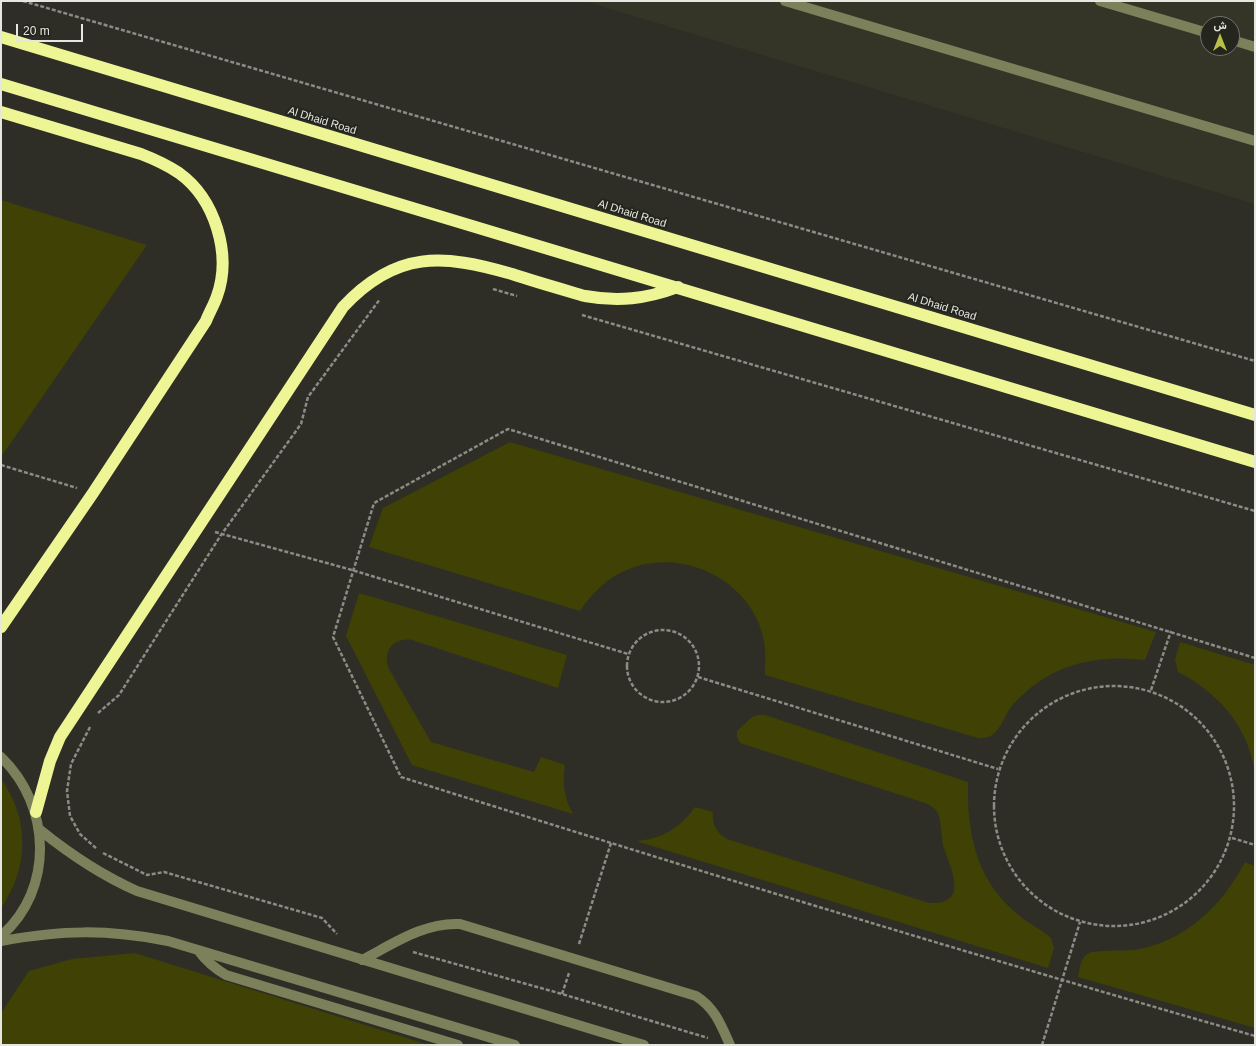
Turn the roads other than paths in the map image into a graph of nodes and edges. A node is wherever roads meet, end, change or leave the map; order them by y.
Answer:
1 (785, 1) edge
2 (1100, 1) edge
3 (1200, 31) edge
4 (1, 38) edge
5 (1240, 42) edge
6 (1255, 47) edge
7 (1, 84) edge
8 (1, 112) edge
9 (1255, 142) edge
10 (678, 287) junction
11 (1255, 415) edge
12 (1255, 462) edge
13 (1, 627) edge
14 (1, 757) edge
15 (36, 812) junction
16 (40, 830) junction
17 (1, 936) edge
18 (1, 941) edge
19 (198, 950) junction
20 (362, 960) junction
21 (458, 1045) edge
22 (515, 1045) edge
23 (644, 1045) edge
24 (730, 1045) edge

1 - 9 street
2 - 3 street
4 - 11 highway, Al Dhaid Road
5 - 6 street
7 - 10 highway
8 - 13 highway
10 - 12 highway
10 - 15 highway
14 - 15 street
15 - 16 street
16 - 17 street
16 - 20 street
18 - 19 street
19 - 21 street
19 - 22 street
20 - 23 street
20 - 24 street

